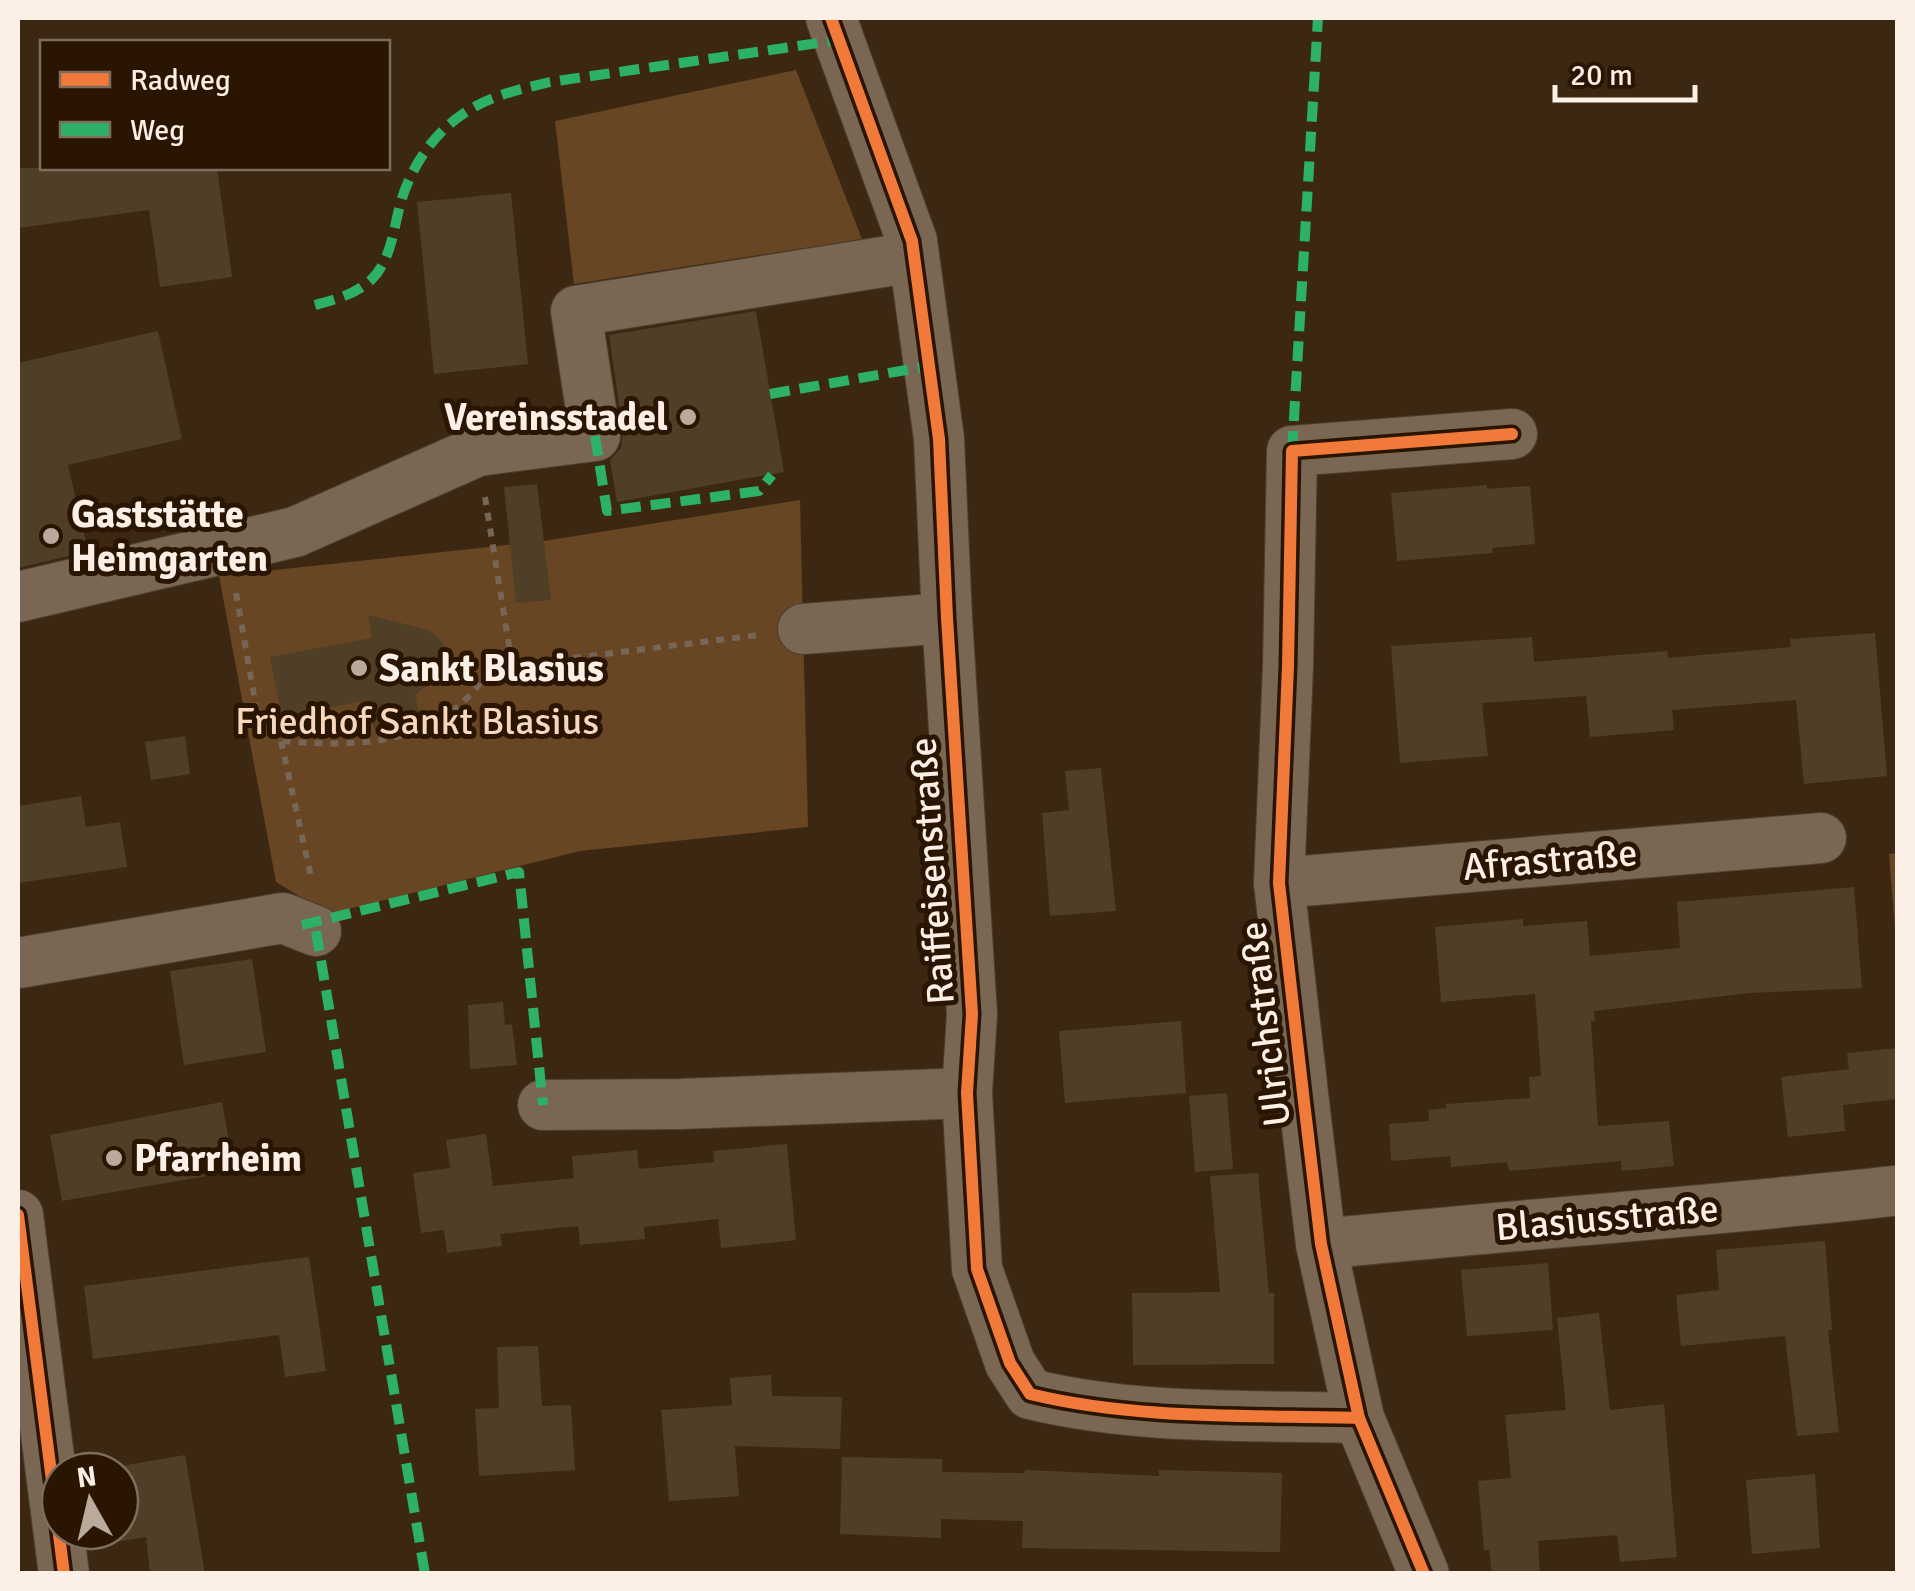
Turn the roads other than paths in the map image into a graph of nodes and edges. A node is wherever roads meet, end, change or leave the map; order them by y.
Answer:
1 (831, 18) edge
2 (914, 257) junction
3 (1512, 434) dead end
4 (18, 597) edge
5 (946, 618) junction
6 (803, 630) road end
7 (1822, 838) dead end
8 (1279, 883) junction
9 (300, 925) road end
10 (18, 963) edge
11 (966, 1093) junction
12 (543, 1105) dead end
13 (1894, 1192) dead end
14 (18, 1214) edge
15 (1321, 1244) junction
16 (1359, 1418) junction
17 (64, 1574) edge
18 (1424, 1574) edge

1 - 2 street, Raiffeisenstraße
2 - 4 street
2 - 5 street, Raiffeisenstraße
3 - 8 street, Ulrichstraße
5 - 6 street
5 - 11 street, Raiffeisenstraße
7 - 8 street, Afrastraße
8 - 15 street, Ulrichstraße
9 - 10 street
11 - 12 street
11 - 16 street, Raiffeisenstraße
13 - 15 street, Blasiusstraße
14 - 17 street
15 - 16 street, Ulrichstraße
16 - 18 street, Ulrichstraße

